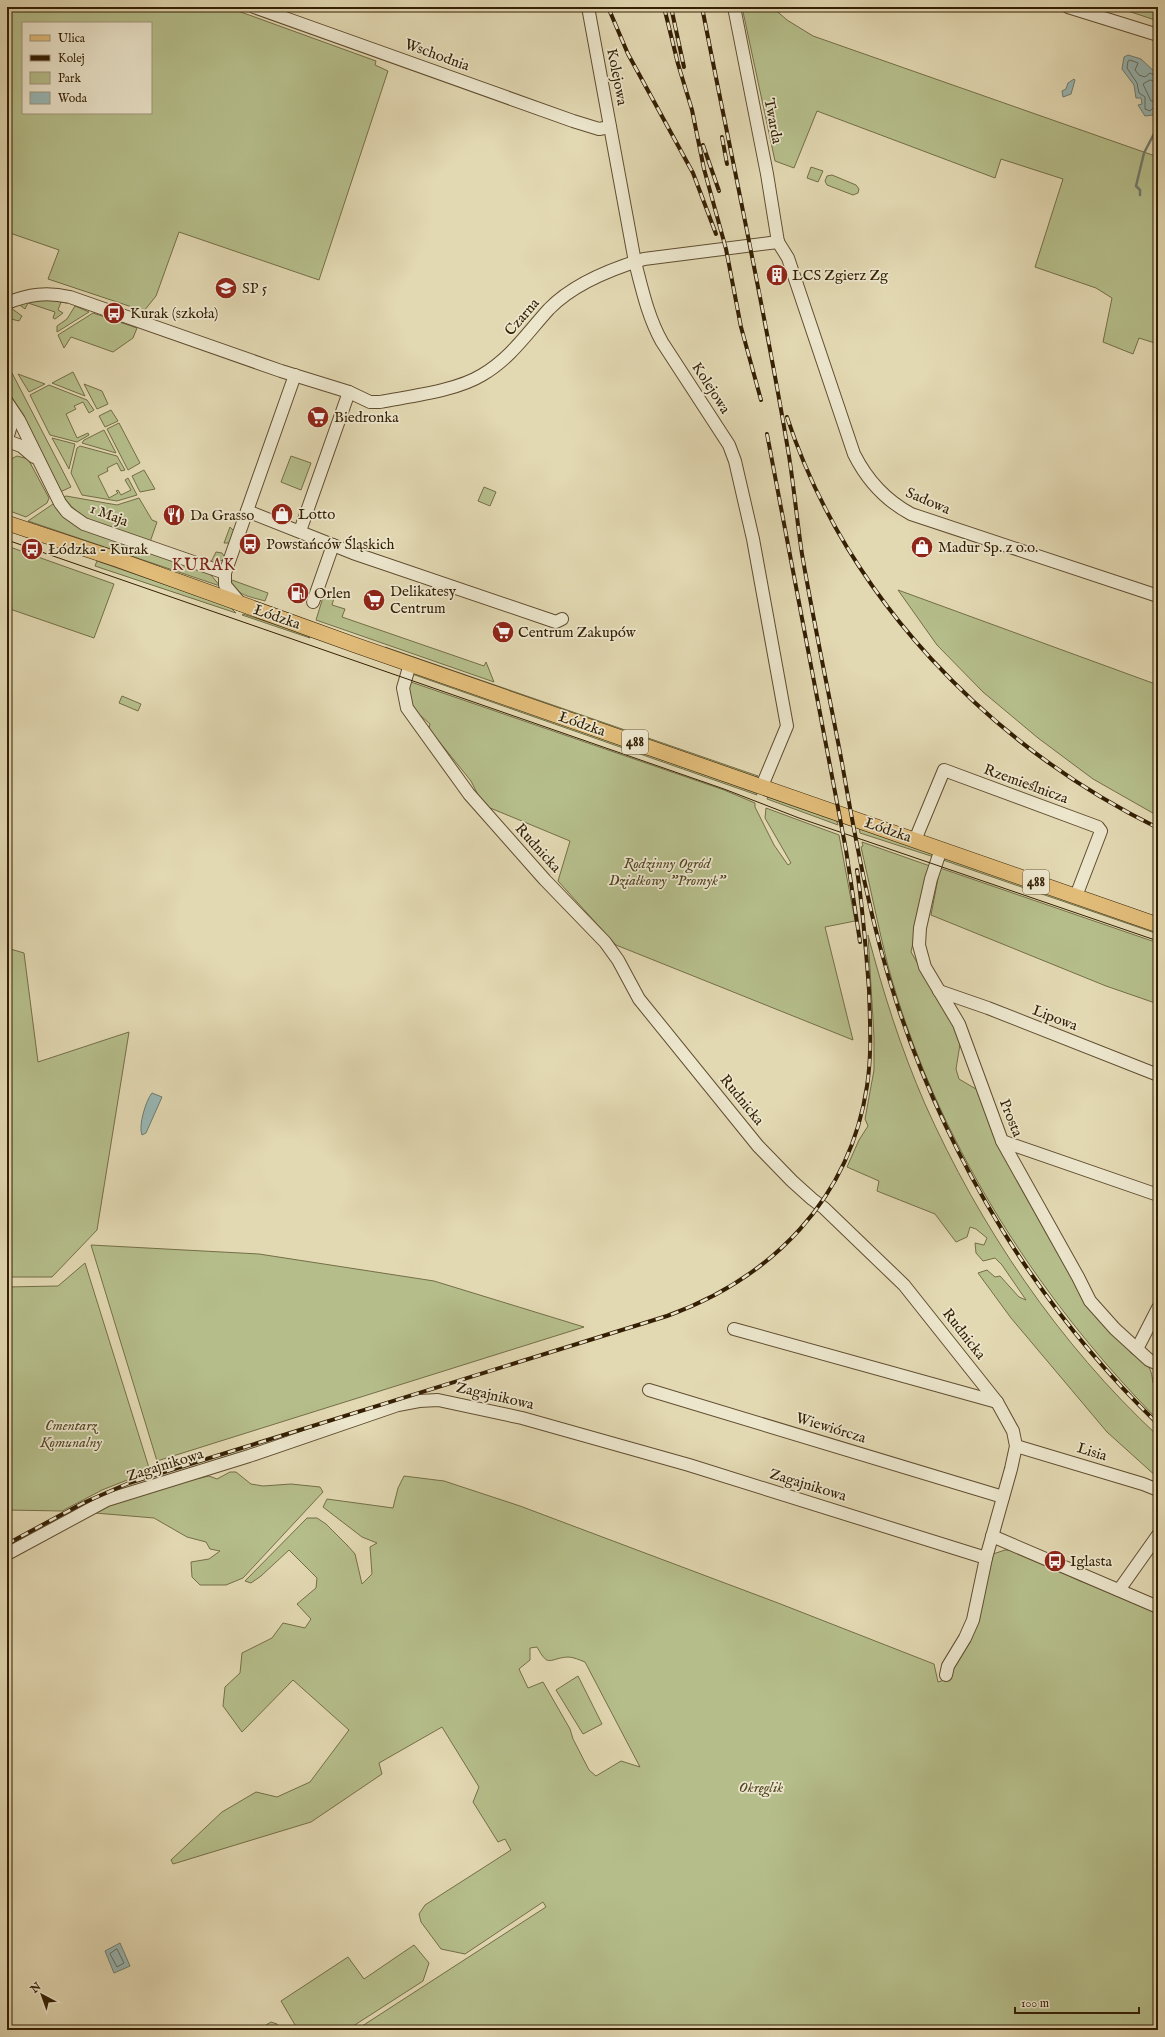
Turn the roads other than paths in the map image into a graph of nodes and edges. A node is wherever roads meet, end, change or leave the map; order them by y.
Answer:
1 (254, 7) edge
2 (588, 7) edge
3 (734, 7) edge
4 (1068, 7) edge
5 (1158, 35) edge
6 (610, 127) junction
7 (778, 242) junction
8 (636, 262) junction
9 (7, 304) edge
10 (295, 375) junction
11 (349, 392) junction
12 (7, 403) edge
13 (7, 440) edge
14 (37, 459) junction
15 (247, 511) junction
16 (7, 523) edge
17 (300, 530) junction
18 (333, 545) junction
19 (224, 573) junction
20 (1158, 596) edge
21 (313, 602) dead end
22 (240, 604) junction
23 (562, 619) dead end
24 (410, 664) junction
25 (762, 786) junction
26 (915, 840) junction
27 (941, 849) junction
28 (1076, 896) junction
29 (1158, 925) edge
30 (939, 991) junction
31 (1158, 1075) edge
32 (1002, 1141) junction
33 (1158, 1195) edge
34 (1158, 1308) edge
35 (734, 1329) dead end
36 (1138, 1349) junction
37 (1158, 1364) edge
38 (649, 1390) dead end
39 (997, 1402) junction
40 (1016, 1446) junction
41 (1158, 1490) edge
42 (1003, 1497) junction
43 (1158, 1535) edge
44 (992, 1536) junction
45 (7, 1554) edge
46 (986, 1558) junction
47 (1119, 1590) junction
48 (1158, 1607) edge
49 (946, 1675) dead end

1 - 6 street, Wschodnia
2 - 6 street, Kolejowa
3 - 7 street, Twarda
4 - 5 street
6 - 8 street, Kolejowa
7 - 8 street, Czarna
7 - 20 street, Sadowa
8 - 11 street, Czarna
8 - 25 street, Kolejowa
9 - 10 street
10 - 11 street, Czarna
10 - 15 street
11 - 17 street
12 - 13 street, 1 Maja
12 - 14 street, 1 Maja
13 - 14 street
14 - 19 street, 1 Maja
15 - 17 street
15 - 19 street
16 - 22 main road, Łódzka / 488
17 - 18 street
18 - 21 street
18 - 23 street
19 - 22 street
22 - 24 main road, Łódzka / 488
24 - 25 main road, Łódzka / 488
24 - 39 street, Rudnicka
25 - 26 main road, Łódzka / 488
26 - 27 main road, Łódzka / 488
26 - 28 street, Rzemieślnicza
27 - 28 main road, Łódzka / 488
27 - 30 street, Prosta
28 - 29 main road, Łódzka / 488
30 - 31 street, Lipowa
30 - 32 street, Prosta
32 - 33 street
32 - 36 street, Prosta
34 - 36 street
35 - 39 street
36 - 37 street, Prosta
38 - 42 street, Wiewiórcza
39 - 40 street, Rudnicka
40 - 41 street, Lisia
40 - 42 street, Rudnicka
42 - 44 street, Rudnicka
43 - 47 street
44 - 46 street, Rudnicka
44 - 47 street
45 - 46 street, Zagajnikowa
46 - 49 street, Rudnicka
47 - 48 street

